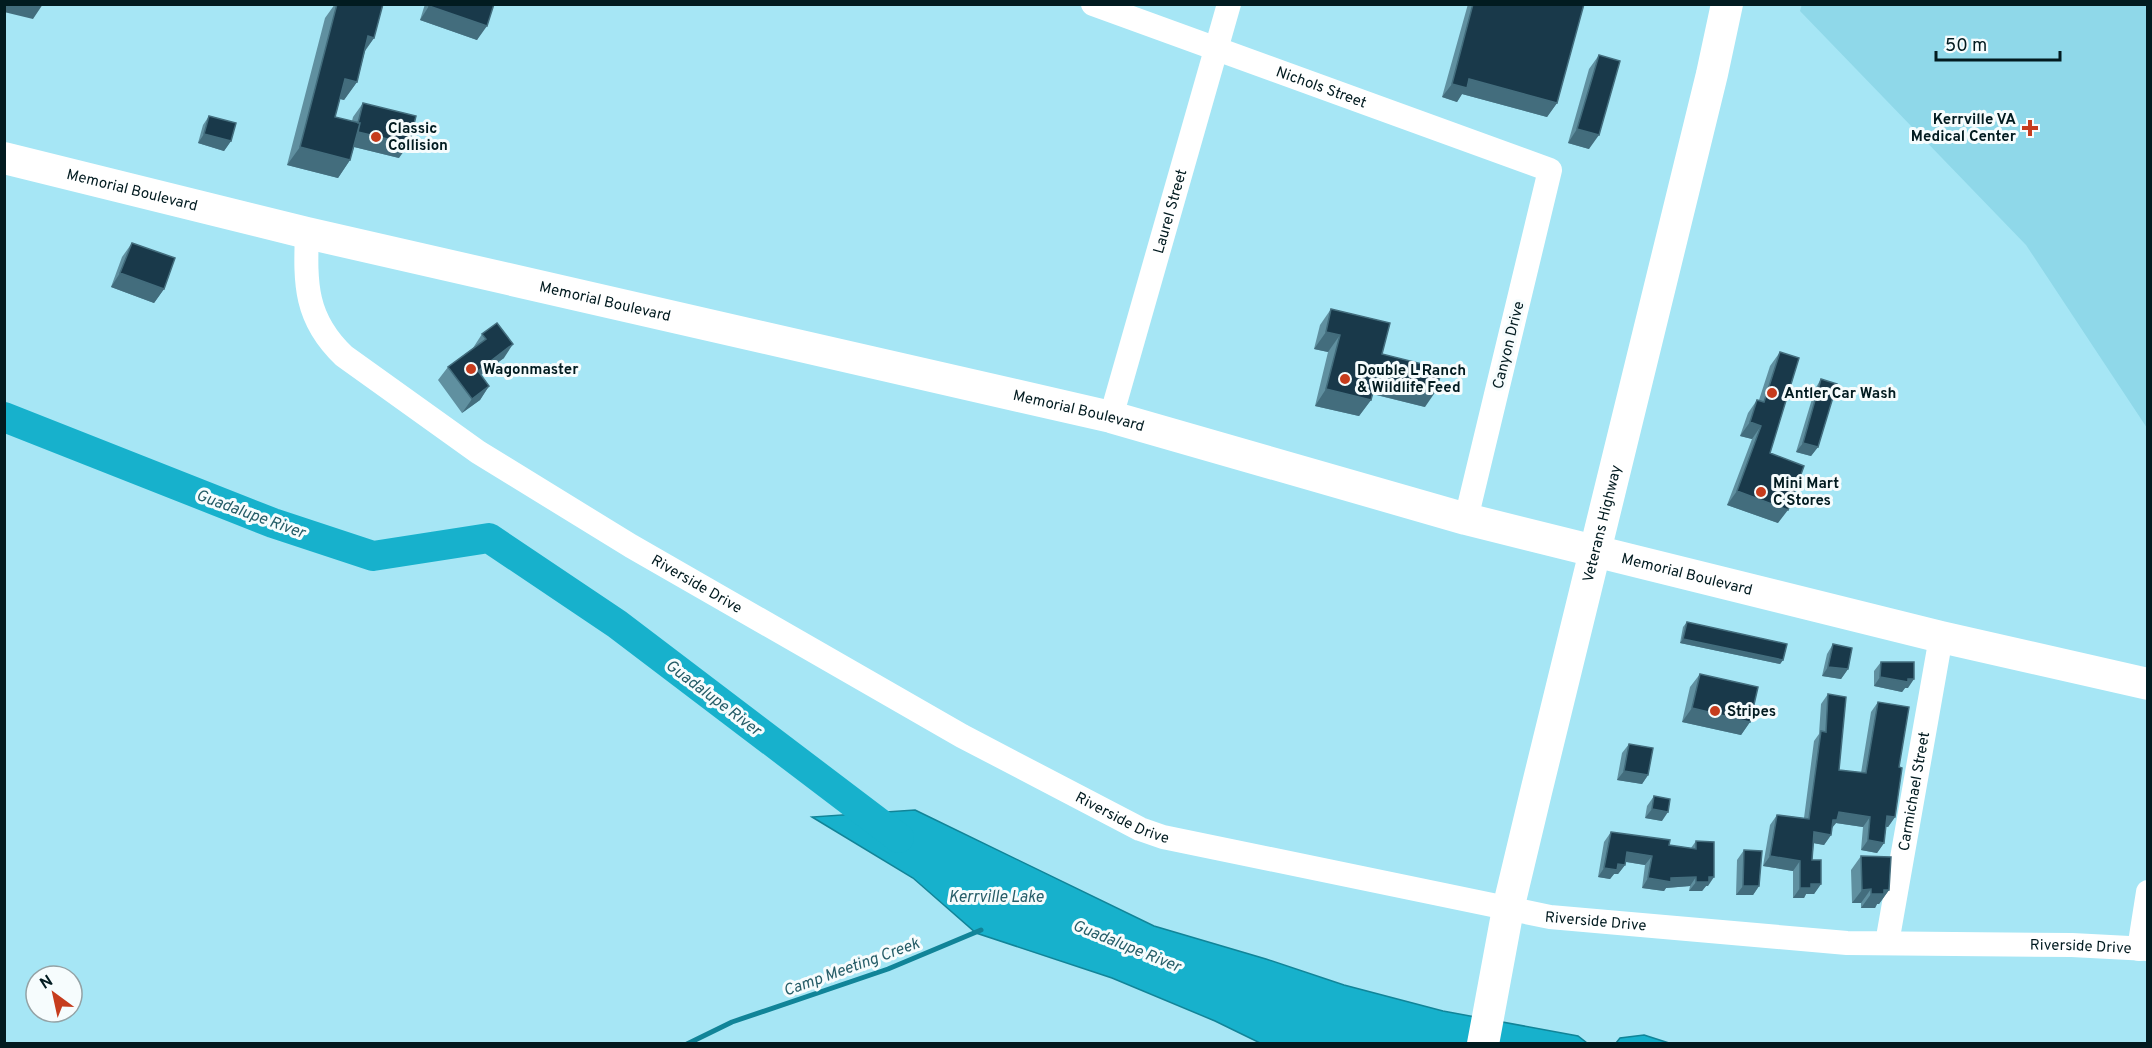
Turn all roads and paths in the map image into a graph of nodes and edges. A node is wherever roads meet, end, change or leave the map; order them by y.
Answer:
1 (1093, 4) edge
2 (1229, 4) edge
3 (1727, 4) edge
4 (1216, 48) junction
5 (4, 158) edge
6 (1550, 170) joint
7 (307, 233) junction
8 (1111, 417) junction
9 (1466, 519) junction
10 (1594, 550) junction
11 (1941, 638) junction
12 (2148, 684) edge
13 (2148, 892) edge
14 (1507, 924) junction
15 (1887, 943) junction
16 (2143, 949) edge
17 (1483, 1044) edge

1 - 4 street, Nichols Street
2 - 4 street, Laurel Street
3 - 10 main road, Veterans Highway
4 - 6 street, Nichols Street
4 - 8 street, Laurel Street
5 - 7 main road, Memorial Boulevard
6 - 9 street, Canyon Drive
7 - 8 main road, Memorial Boulevard
7 - 14 street, Riverside Drive
8 - 9 main road, Memorial Boulevard
9 - 10 main road, Memorial Boulevard
10 - 11 main road, Memorial Boulevard
10 - 14 main road, Veterans Highway
11 - 12 main road, Memorial Boulevard
11 - 15 street, Carmichael Street
13 - 16 street
14 - 15 street, Riverside Drive
14 - 17 main road, Veterans Highway
15 - 16 street, Riverside Drive

